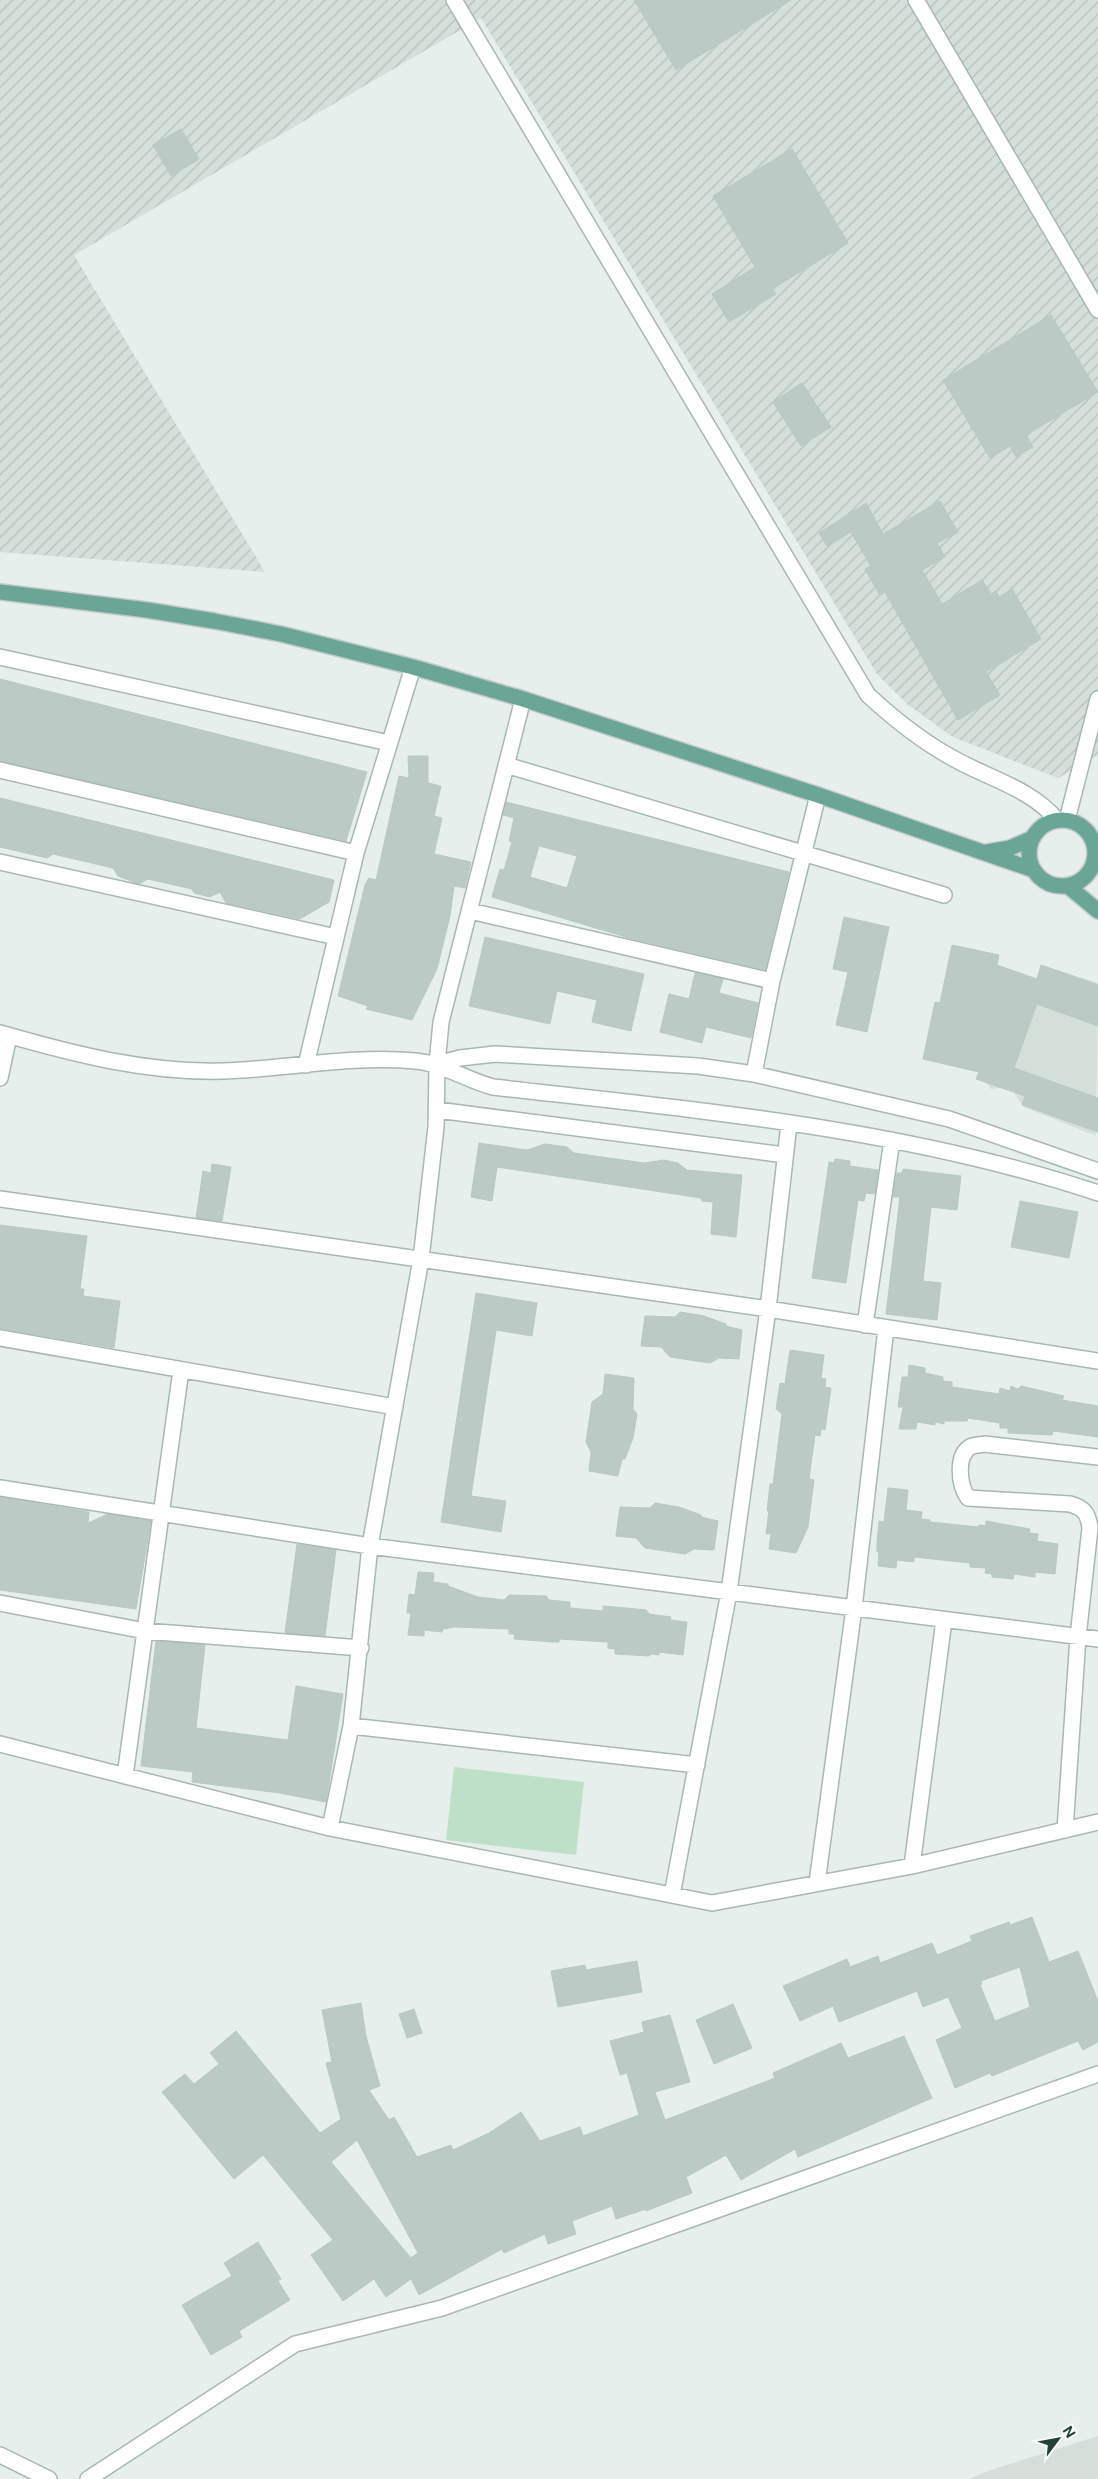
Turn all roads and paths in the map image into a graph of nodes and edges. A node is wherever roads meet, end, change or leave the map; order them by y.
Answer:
1 (454, 0) edge
2 (916, 0) edge
3 (1098, 310) edge
4 (0, 592) edge
5 (0, 657) edge
6 (414, 667) junction
7 (523, 699) junction
8 (1098, 699) edge
9 (389, 743) junction
10 (506, 765) junction
11 (0, 770) edge
12 (818, 795) junction
13 (1062, 820) junction
14 (1033, 838) junction
15 (1096, 848) edge
16 (803, 852) junction
17 (986, 852) junction
18 (356, 853) junction
19 (0, 862) edge
20 (1034, 870) junction
21 (1095, 871) edge
22 (1068, 886) junction
23 (944, 895) dead end
24 (470, 911) junction
25 (1098, 911) edge
26 (336, 937) junction
27 (772, 981) junction
28 (4, 1034) edge
29 (437, 1064) junction
30 (306, 1065) junction
31 (754, 1074) junction
32 (0, 1078) edge
33 (437, 1110) junction
34 (789, 1124) junction
35 (892, 1140) junction
36 (785, 1155) junction
37 (1098, 1171) edge
38 (1098, 1193) edge
39 (0, 1199) edge
40 (421, 1259) junction
41 (768, 1309) junction
42 (865, 1325) junction
43 (886, 1328) junction
44 (0, 1338) edge
45 (1098, 1361) edge
46 (181, 1370) junction
47 (395, 1407) junction
48 (1098, 1457) edge
49 (0, 1488) edge
50 (162, 1513) junction
51 (1094, 1528) edge
52 (370, 1546) junction
53 (729, 1592) junction
54 (0, 1603) edge
55 (854, 1608) junction
56 (944, 1620) junction
57 (145, 1631) junction
58 (1078, 1637) junction
59 (1098, 1639) edge
60 (361, 1648) junction
61 (351, 1726) junction
62 (0, 1744) edge
63 (697, 1765) junction
64 (125, 1776) junction
65 (1098, 1822) edge
66 (330, 1828) junction
67 (1065, 1830) junction
68 (912, 1866) junction
69 (817, 1883) junction
70 (672, 1895) junction
71 (1098, 2074) edge
72 (0, 2455) edge
73 (50, 2479) edge
74 (88, 2479) edge

1 - 13 street
2 - 3 street
4 - 6 main road
5 - 9 street
6 - 7 main road
6 - 9 street
7 - 10 street
7 - 12 main road
8 - 13 street
9 - 18 street
10 - 16 street
10 - 24 street
11 - 18 street
12 - 16 street
12 - 17 main road
13 - 14 main road
13 - 15 main road
14 - 17 main road
14 - 20 main road
15 - 21 main road
16 - 23 street
16 - 27 street
17 - 20 main road
18 - 26 street
19 - 26 street
20 - 22 main road
21 - 22 main road
22 - 25 main road
24 - 27 street
24 - 29 street
26 - 30 street
27 - 31 street
28 - 30 street
28 - 32 street
29 - 30 street
29 - 31 street
29 - 33 street
29 - 34 street
31 - 37 street
33 - 36 street
33 - 40 street
34 - 35 street
34 - 36 street
35 - 38 street
35 - 42 street
36 - 41 street
39 - 40 street
40 - 41 street
40 - 47 street
41 - 42 street
41 - 53 street
42 - 43 street
43 - 45 street
43 - 55 street
44 - 46 street
46 - 47 street
46 - 50 street
47 - 52 street
48 - 51 street
49 - 50 street
50 - 52 street
50 - 57 street
51 - 58 street
52 - 53 street
52 - 60 street
53 - 55 street
53 - 63 street
54 - 57 street
55 - 56 street
55 - 69 street
56 - 58 street
56 - 68 street
57 - 60 street
57 - 64 street
58 - 59 street
58 - 67 street
60 - 61 street
61 - 63 street
61 - 66 street
62 - 64 street
63 - 70 street
64 - 66 street
65 - 67 street
66 - 70 street
67 - 68 street
68 - 69 street
69 - 70 street
71 - 74 street
72 - 73 street

